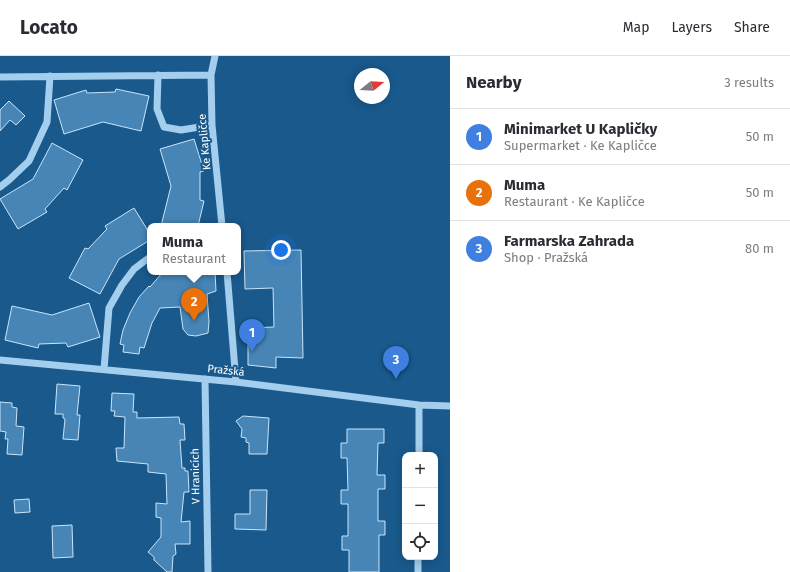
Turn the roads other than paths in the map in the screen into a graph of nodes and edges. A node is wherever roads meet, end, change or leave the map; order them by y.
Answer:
1 (215, 56) edge
2 (158, 75) junction
3 (211, 75) junction
4 (0, 76) edge
5 (50, 76) junction
6 (212, 125) junction
7 (0, 187) edge
8 (222, 223) edge
9 (147, 259) edge
10 (227, 275) edge
11 (0, 360) edge
12 (104, 369) junction
13 (205, 379) junction
14 (236, 382) junction
15 (419, 405) junction
16 (450, 406) edge
17 (419, 452) edge
18 (418, 560) edge
19 (208, 572) edge
20 (418, 572) edge

1 - 3 street, Ke Kapličce
2 - 3 street
2 - 5 street
2 - 6 street
3 - 6 street, Ke Kapličce
4 - 5 street
5 - 7 street
6 - 8 street, Ke Kapličce
9 - 12 street
10 - 14 street
11 - 12 street, Pražská
12 - 13 street, Pražská
13 - 14 street, Pražská
13 - 19 street, V Hranicích
14 - 15 street, Pražská
15 - 16 street, Pražská
15 - 17 street
18 - 20 street

